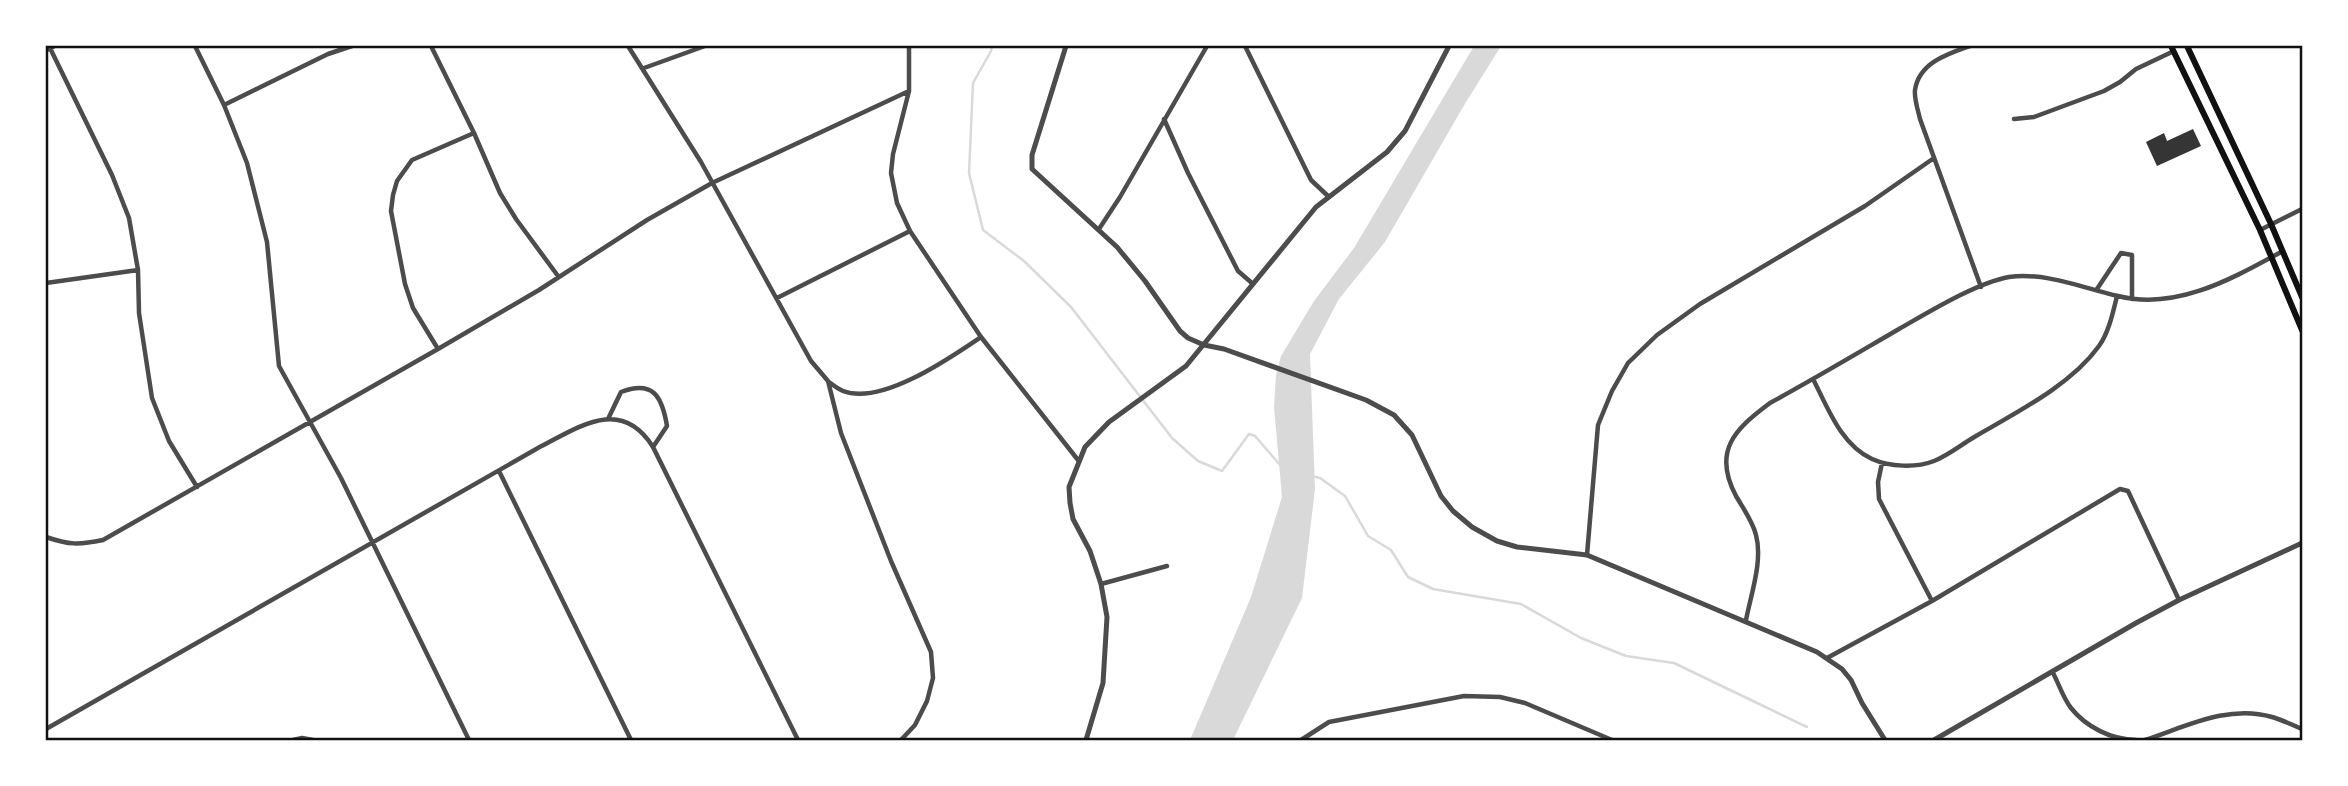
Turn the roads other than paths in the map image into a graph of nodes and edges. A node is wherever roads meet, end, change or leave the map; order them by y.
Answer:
1 (195, 46) edge
2 (352, 46) edge
3 (431, 46) edge
4 (628, 46) edge
5 (705, 46) edge
6 (909, 46) edge
7 (1066, 46) edge
8 (1207, 46) edge
9 (1245, 46) edge
10 (1449, 46) edge
11 (1970, 46) edge
12 (2187, 46) edge
13 (50, 48) edge
14 (2173, 48) edge
15 (644, 68) junction
16 (909, 91) junction
17 (224, 105) junction
18 (1164, 119) junction
19 (2014, 119) dead end
20 (474, 133) junction
21 (1934, 158) junction
22 (712, 183) junction
23 (1329, 197) junction
24 (2302, 209) edge
25 (2271, 224) junction
26 (1099, 229) junction
27 (2260, 230) junction
28 (910, 231) junction
29 (2283, 251) junction
30 (2271, 257) junction
31 (138, 270) junction
32 (558, 276) junction
33 (46, 283) edge
34 (1254, 285) junction
35 (1981, 287) junction
36 (2097, 289) junction
37 (2117, 296) junction
38 (2302, 297) edge
39 (777, 298) junction
40 (2132, 299) junction
41 (2302, 330) edge
42 (981, 337) junction
43 (1204, 345) junction
44 (438, 349) junction
45 (1813, 379) junction
46 (828, 382) junction
47 (608, 419) junction
48 (309, 423) junction
49 (653, 447) junction
50 (1078, 460) junction
51 (1882, 463) junction
52 (499, 471) junction
53 (197, 487) junction
54 (46, 537) edge
55 (2302, 543) edge
56 (372, 544) junction
57 (1587, 555) junction
58 (1167, 566) dead end
59 (1101, 584) junction
60 (2179, 600) junction
61 (1932, 601) junction
62 (1746, 620) junction
63 (1827, 658) junction
64 (2053, 673) junction
65 (46, 729) edge
66 (2302, 729) edge
67 (293, 740) edge
68 (313, 740) edge
69 (468, 740) edge
70 (631, 740) edge
71 (799, 740) edge
72 (901, 740) edge
73 (1086, 740) edge
74 (1301, 740) edge
75 (1612, 740) edge
76 (1885, 740) edge
77 (1934, 740) edge
78 (2136, 740) edge
79 (2145, 740) edge

1 - 17 street
2 - 17 street
3 - 20 street
4 - 15 street
5 - 15 street
6 - 16 street
7 - 26 street
8 - 18 street
9 - 23 street
10 - 23 street
11 - 21 street
12 - 25 main road
13 - 31 street
14 - 19 street
14 - 27 main road
15 - 22 street
16 - 22 street
16 - 28 street
17 - 48 street
18 - 26 street
18 - 34 street
20 - 32 street
20 - 44 street
21 - 35 street
21 - 57 street
22 - 32 street
22 - 39 street
23 - 34 street
24 - 25 street
25 - 27 street
25 - 29 main road
26 - 43 street
27 - 30 main road
28 - 39 street
28 - 42 street
29 - 30 street
29 - 38 main road
30 - 40 street
30 - 41 main road
31 - 33 street
31 - 53 street
32 - 44 street
34 - 43 street
35 - 36 street
35 - 45 street
36 - 37 street
36 - 40 street
37 - 40 street
37 - 51 street
39 - 46 street
42 - 46 street
42 - 50 street
43 - 50 street
43 - 57 street
44 - 48 street
45 - 51 street
45 - 62 street
46 - 72 street
47 - 49 street
47 - 49 street
47 - 52 street
48 - 53 street
48 - 56 street
49 - 71 street
50 - 59 street
51 - 61 street
52 - 56 street
52 - 70 street
53 - 54 street
55 - 60 street
56 - 65 street
56 - 69 street
57 - 62 street
58 - 59 street
59 - 73 street
60 - 61 street
60 - 64 street
61 - 63 street
62 - 63 street
63 - 76 street
64 - 77 street
64 - 78 street
66 - 79 street
67 - 68 street
74 - 75 street

